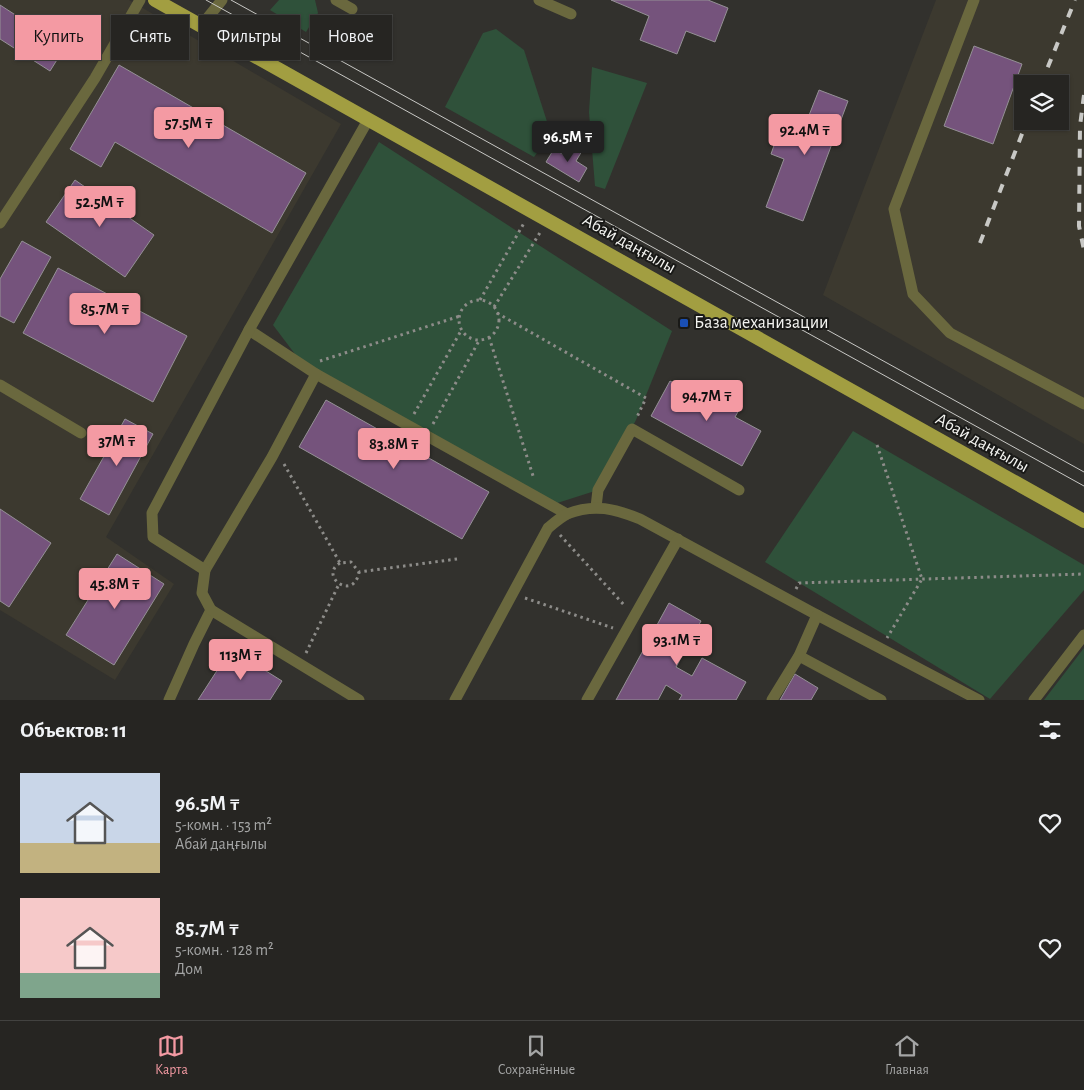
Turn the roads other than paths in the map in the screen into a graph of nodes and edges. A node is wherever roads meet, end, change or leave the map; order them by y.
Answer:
1 (140, 0) edge
2 (155, 0) edge
3 (222, 0) edge
4 (336, 0) edge
5 (538, 0) edge
6 (974, 0) edge
7 (352, 9) dead end
8 (572, 14) dead end
9 (210, 15) edge
10 (199, 25) edge
11 (261, 60) edge
12 (368, 120) junction
13 (0, 223) edge
14 (249, 330) junction
15 (316, 374) junction
16 (0, 384) edge
17 (1084, 404) edge
18 (81, 433) dead end
19 (739, 490) dead end
20 (596, 507) junction
21 (567, 514) junction
22 (1084, 521) edge
23 (678, 539) junction
24 (204, 570) junction
25 (211, 610) junction
26 (818, 616) junction
27 (1084, 635) edge
28 (800, 656) junction
29 (170, 700) edge
30 (359, 700) edge
31 (455, 700) edge
32 (587, 700) edge
33 (772, 700) edge
34 (881, 700) edge
35 (979, 700) edge
36 (1034, 700) edge

1 - 13 lane
2 - 10 main road, Абай даңғылы
3 - 9 lane
4 - 7 lane
5 - 8 lane
6 - 17 lane
11 - 12 main road, Абай даңғылы
12 - 14 lane
12 - 22 main road, Абай даңғылы
14 - 15 lane
14 - 24 lane
15 - 21 lane
15 - 24 lane
16 - 18 lane
19 - 20 lane
20 - 21 lane
20 - 23 lane
21 - 31 lane
23 - 26 lane
23 - 32 lane
24 - 25 lane
25 - 29 lane
25 - 30 lane
26 - 28 lane
26 - 35 lane
27 - 36 lane
28 - 33 lane
28 - 34 lane

